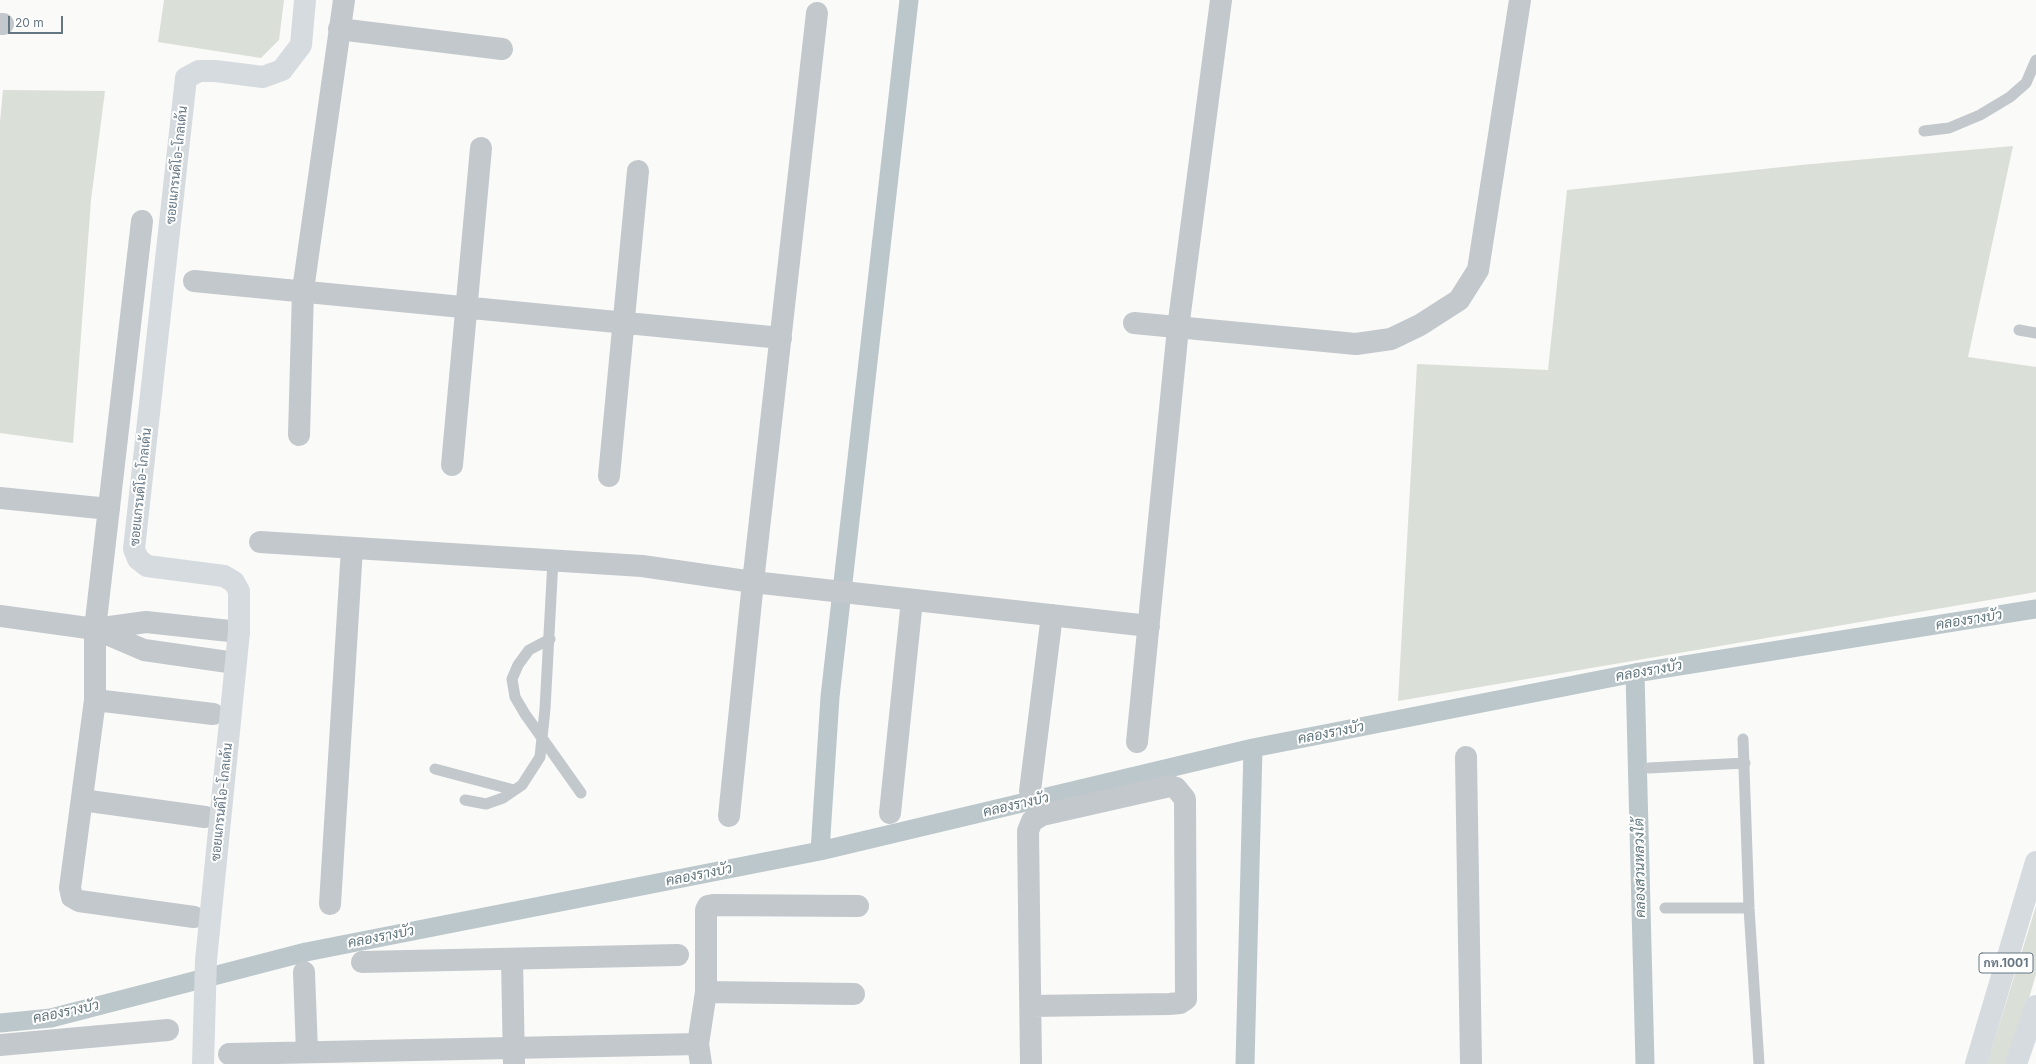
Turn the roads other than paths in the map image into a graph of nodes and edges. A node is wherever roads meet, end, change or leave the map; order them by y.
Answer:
1 (305, 0) edge
2 (344, 0) edge
3 (1221, 0) edge
4 (1520, 0) edge
5 (818, 13) dead end
6 (339, 29) junction
7 (502, 49) dead end
8 (2036, 60) edge
9 (1924, 131) dead end
10 (481, 148) dead end
11 (638, 171) dead end
12 (142, 221) dead end
13 (194, 281) dead end
14 (303, 290) junction
15 (467, 308) junction
16 (1134, 323) dead end
17 (624, 324) junction
18 (1178, 328) junction
19 (2019, 330) dead end
20 (2036, 333) edge
21 (781, 338) junction
22 (299, 435) dead end
23 (452, 465) dead end
24 (609, 476) dead end
25 (0, 498) edge
26 (109, 509) junction
27 (260, 542) dead end
28 (352, 548) junction
29 (553, 560) junction
30 (753, 582) junction
31 (912, 600) junction
32 (1052, 615) junction
33 (0, 616) edge
34 (1149, 626) junction
35 (95, 629) junction
36 (239, 632) junction
37 (550, 639) junction
38 (235, 663) junction
39 (95, 700) junction
40 (213, 714) dead end
41 (542, 738) junction
42 (1743, 739) dead end
43 (1137, 742) dead end
44 (1466, 757) dead end
45 (1745, 763) junction
46 (1649, 768) dead end
47 (435, 769) dead end
48 (514, 790) junction
49 (1030, 791) dead end
50 (580, 793) dead end
51 (82, 800) junction
52 (465, 800) dead end
53 (890, 813) dead end
54 (729, 816) dead end
55 (204, 817) dead end
56 (2036, 862) edge
57 (330, 904) dead end
58 (858, 906) dead end
59 (1665, 908) dead end
60 (1749, 908) junction
61 (194, 917) dead end
62 (678, 956) dead end
63 (512, 959) junction
64 (362, 962) dead end
65 (304, 972) dead end
66 (706, 992) junction
67 (854, 994) dead end
68 (1030, 1006) junction
69 (2036, 1006) edge
70 (168, 1030) dead end
71 (0, 1045) edge
72 (307, 1052) junction
73 (229, 1054) dead end
74 (699, 1054) edge
75 (514, 1056) edge
76 (203, 1064) edge
77 (1031, 1064) edge
78 (1471, 1064) edge
79 (1759, 1064) edge
80 (1976, 1064) edge
81 (2016, 1064) edge

1 - 36 street, ซอยแกรนดิโอ-โกลเด้น
2 - 6 street
3 - 18 street
4 - 18 street
5 - 21 street
6 - 7 street
6 - 14 street
8 - 9 lane
10 - 15 street
11 - 17 street
12 - 26 street
13 - 14 street
14 - 15 street
14 - 22 street
15 - 17 street
15 - 23 street
16 - 18 street
17 - 21 street
17 - 24 street
18 - 34 street
19 - 20 lane
21 - 30 street
25 - 26 street
26 - 35 street
27 - 28 street
28 - 29 street
28 - 57 street
29 - 30 street
29 - 37 lane
30 - 31 street
30 - 54 street
31 - 32 street
31 - 53 street
32 - 34 street
32 - 49 street
33 - 35 street
34 - 43 street
35 - 36 street
35 - 38 street
35 - 39 street
36 - 38 street, ซอยแกรนดิโอ-โกลเด้น
37 - 41 lane
37 - 41 lane
38 - 76 street, ซอยแกรนดิโอ-โกลเด้น
39 - 40 street
39 - 51 street
41 - 48 lane
41 - 50 lane
42 - 45 lane
44 - 78 street
45 - 46 lane
45 - 60 lane
47 - 48 lane
48 - 52 lane
51 - 55 street
51 - 61 street
56 - 80 street, กท.1001
58 - 66 street
59 - 60 lane
60 - 79 lane
62 - 63 street
63 - 64 street
63 - 75 street
65 - 72 street
66 - 67 street
66 - 74 street
68 - 68 street
68 - 77 street
69 - 81 street
70 - 71 street
72 - 73 street
72 - 75 street
74 - 75 street

